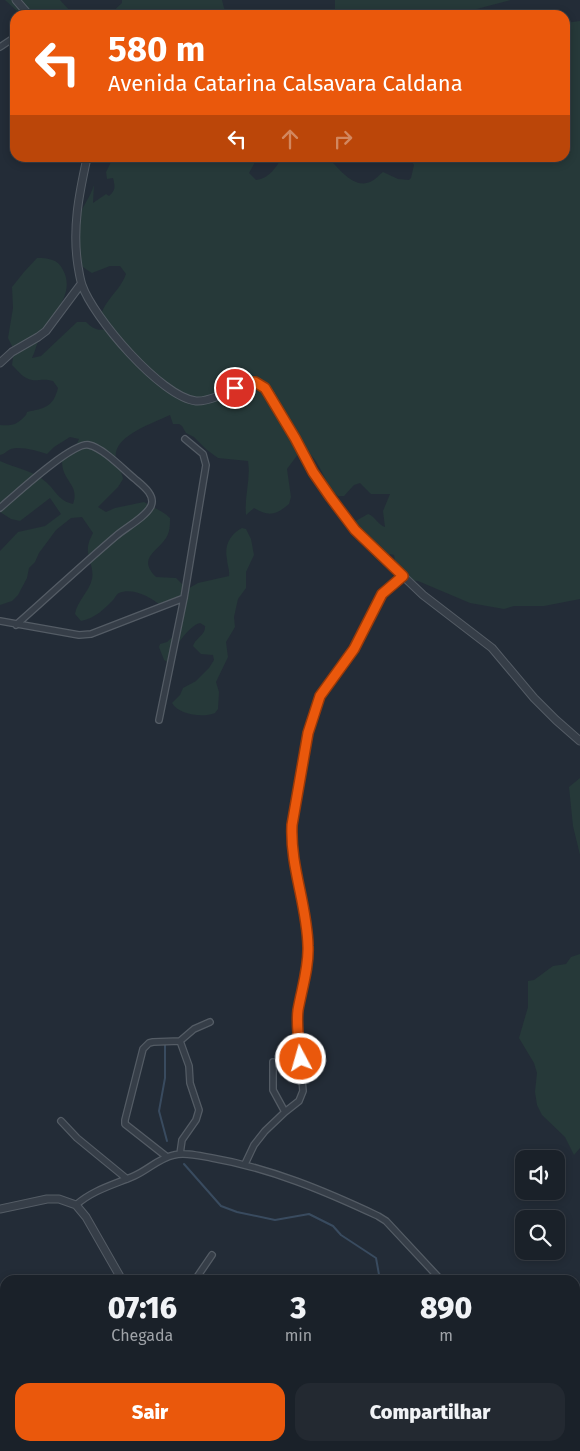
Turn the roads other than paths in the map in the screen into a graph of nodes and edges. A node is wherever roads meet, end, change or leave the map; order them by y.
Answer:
1 (16, 0) edge
2 (25, 10) edge
3 (86, 162) edge
4 (81, 284) junction
5 (0, 363) edge
6 (185, 439) dead end
7 (0, 508) edge
8 (403, 576) junction
9 (184, 598) junction
10 (0, 621) edge
11 (16, 625) junction
12 (159, 720) dead end
13 (580, 741) edge
14 (210, 1022) dead end
15 (180, 1041) junction
16 (272, 1062) dead end
17 (285, 1112) junction
18 (61, 1121) dead end
19 (180, 1154) junction
20 (166, 1157) junction
21 (245, 1164) junction
22 (127, 1179) junction
23 (76, 1205) junction
24 (0, 1209) edge
25 (212, 1255) dead end
26 (119, 1275) edge
27 (198, 1275) edge
28 (436, 1275) edge

1 - 2 street
3 - 4 street
4 - 5 street
4 - 8 street
6 - 9 street
7 - 11 street
8 - 13 street
8 - 17 street
9 - 11 street
9 - 12 street
10 - 11 street
14 - 15 street
15 - 19 street
15 - 20 street
16 - 17 street
17 - 21 street
18 - 22 street
19 - 20 street
19 - 21 street
20 - 22 street
21 - 28 street
22 - 23 street
23 - 24 street
23 - 26 street
25 - 27 street

